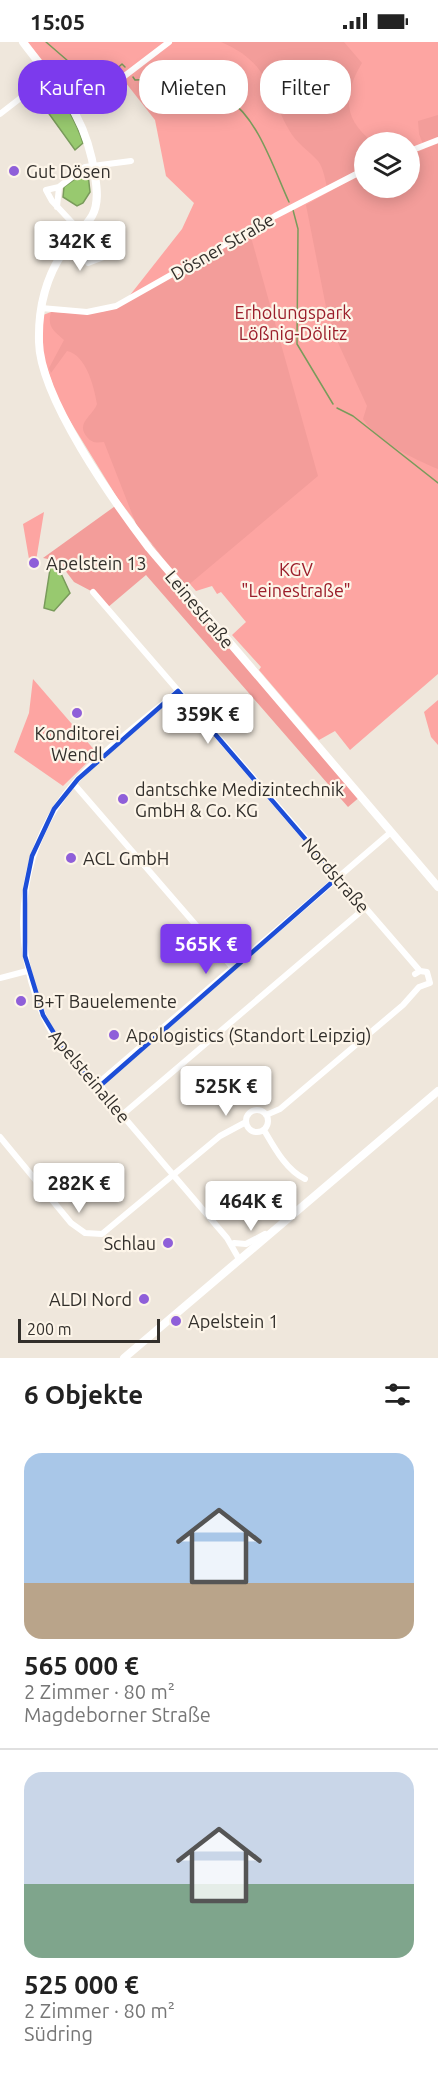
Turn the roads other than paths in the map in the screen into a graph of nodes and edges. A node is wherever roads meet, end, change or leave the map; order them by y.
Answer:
1 (23, 42) edge
2 (169, 42) edge
3 (37, 60) edge
4 (127, 74) edge
5 (18, 100) edge
6 (0, 114) edge
7 (77, 114) edge
8 (438, 140) edge
9 (420, 147) edge
10 (131, 161) dead end
11 (93, 166) junction
12 (354, 175) edge
13 (59, 187) junction
14 (57, 208) junction
15 (79, 233) junction
16 (109, 255) dead end
17 (41, 309) junction
18 (93, 592) dead end
19 (178, 691) junction
20 (74, 784) junction
21 (391, 832) junction
22 (338, 877) junction
23 (438, 886) edge
24 (365, 908) junction
25 (233, 968) junction
26 (27, 971) junction
27 (417, 972) junction
28 (0, 978) edge
29 (419, 987) junction
30 (101, 1085) junction
31 (438, 1091) edge
32 (122, 1115) junction
33 (266, 1115) junction
34 (247, 1124) junction
35 (264, 1130) junction
36 (0, 1137) edge
37 (173, 1175) junction
38 (304, 1179) dead end
39 (276, 1228) junction
40 (226, 1238) junction
41 (234, 1243) junction
42 (241, 1257) junction
43 (124, 1358) edge

1 - 3 main road, Leinestraße
2 - 4 street
5 - 6 street
7 - 11 main road, Leinestraße
8 - 9 street
10 - 11 street
11 - 13 street
11 - 15 main road, Leinestraße
12 - 17 street, Dösner Straße
13 - 14 street
13 - 14 street
14 - 15 street
15 - 16 street
15 - 17 main road, Leinestraße
17 - 21 main road, Leinestraße
18 - 19 street, Nordstraße
19 - 20 street, Apelsteinallee
19 - 22 street, Nordstraße
20 - 25 street
20 - 26 street, Apelsteinallee
21 - 22 street
21 - 23 main road, Leinestraße
22 - 24 street, Nordstraße
22 - 25 street
24 - 27 street, Nordstraße
24 - 32 street
25 - 30 street
26 - 28 street
26 - 30 street, Apelsteinallee
27 - 29 street, Nordstraße
27 - 29 street, Nordstraße
29 - 33 street
30 - 32 street, Apelsteinallee
31 - 39 main road
32 - 37 street, Apelsteinallee
33 - 34 street
33 - 35 street
34 - 35 street
34 - 37 street
35 - 38 street
36 - 37 street
37 - 40 street, Apelsteinallee
39 - 41 street
39 - 42 main road
40 - 41 street, Apelsteinallee
40 - 42 street, Apelsteinallee
41 - 42 street, Apelsteinallee
42 - 43 main road

